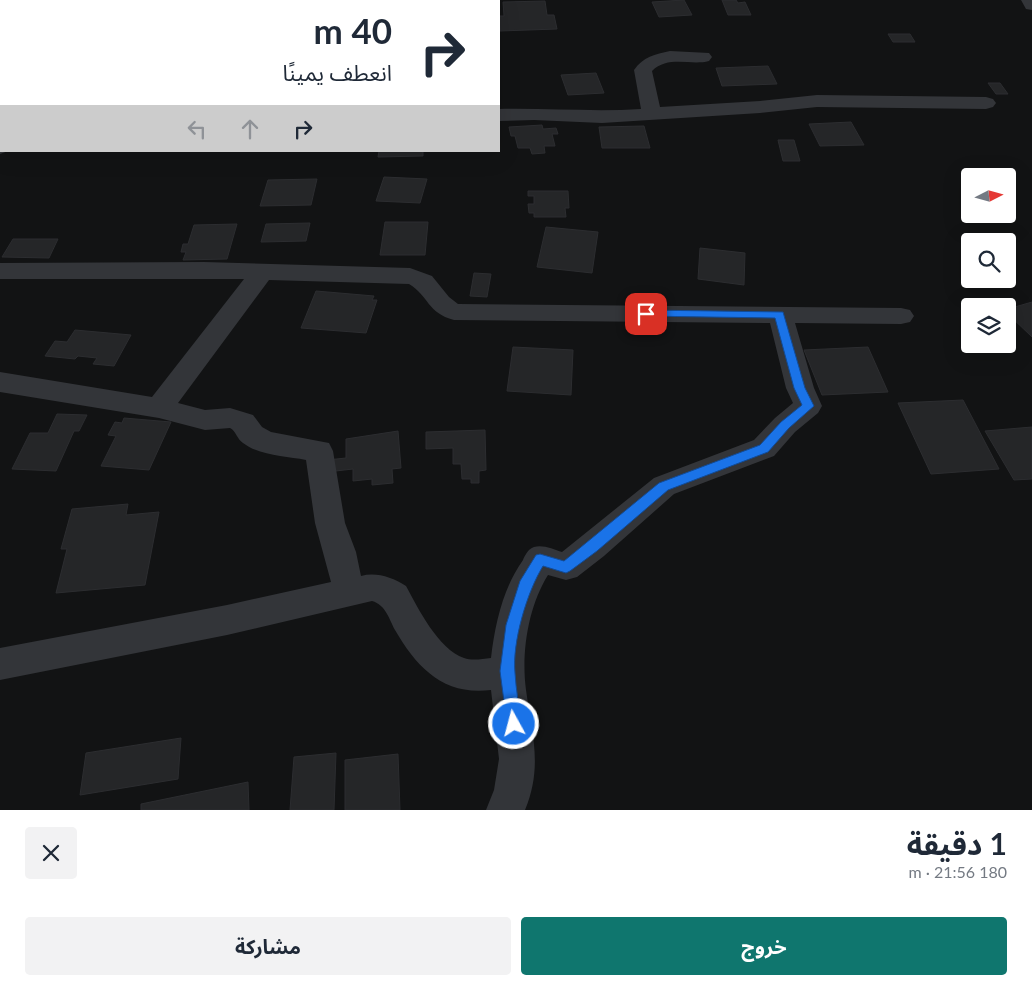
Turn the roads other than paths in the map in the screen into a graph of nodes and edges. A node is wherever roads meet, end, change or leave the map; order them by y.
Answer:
1 (1029, 0) edge
2 (1032, 5) edge
3 (703, 57) dead end
4 (986, 102) dead end
5 (652, 114) junction
6 (500, 115) edge
7 (0, 271) edge
8 (262, 272) junction
9 (780, 314) junction
10 (901, 316) dead end
11 (0, 382) edge
12 (159, 408) junction
13 (352, 590) junction
14 (0, 664) edge
15 (507, 671) junction
16 (505, 810) edge

1 - 2 street
3 - 5 street
4 - 5 street
5 - 6 street
7 - 8 street
8 - 9 street
8 - 12 street
9 - 10 street
9 - 15 street
11 - 12 street
12 - 13 street
13 - 14 street
13 - 15 street
15 - 16 street

